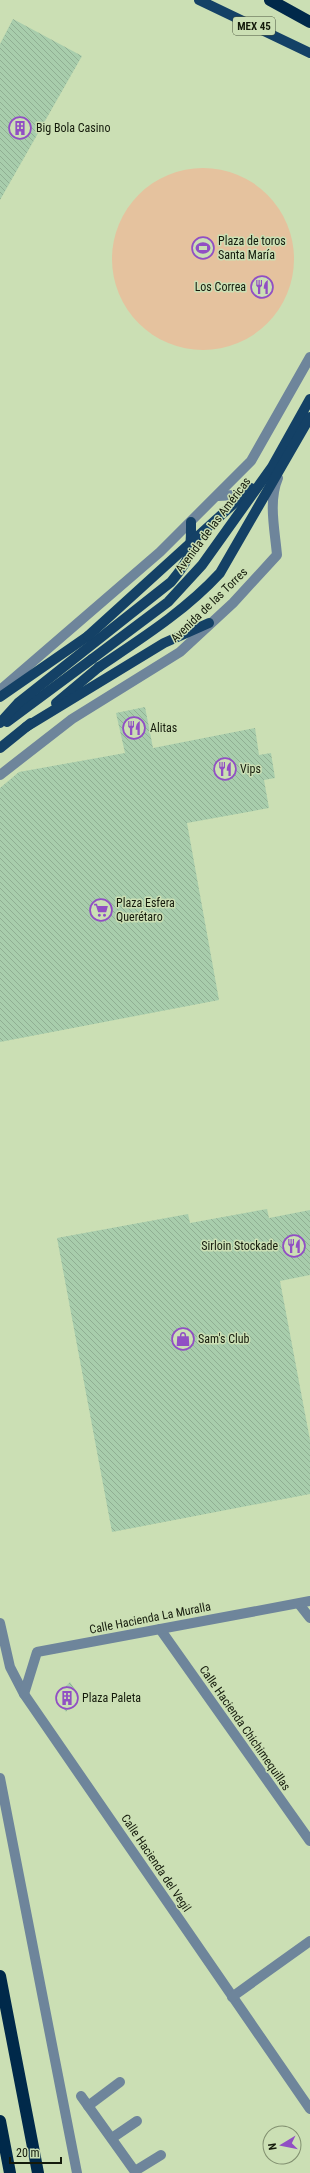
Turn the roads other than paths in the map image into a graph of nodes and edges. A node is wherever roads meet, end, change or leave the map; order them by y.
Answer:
1 (199, 0) edge
2 (270, 0) edge
3 (310, 22) edge
4 (310, 53) edge
5 (310, 357) edge
6 (310, 399) edge
7 (310, 417) edge
8 (310, 424) edge
9 (272, 467) junction
10 (277, 479) junction
11 (218, 496) junction
12 (191, 522) junction
13 (209, 623) junction
14 (96, 663) junction
15 (0, 690) edge
16 (0, 697) edge
17 (0, 723) edge
18 (0, 727) edge
19 (26, 727) junction
20 (0, 748) edge
21 (0, 775) edge
22 (310, 1601) edge
23 (299, 1604) junction
24 (310, 1618) edge
25 (0, 1623) edge
26 (160, 1629) junction
27 (24, 1694) junction
28 (0, 1778) edge
29 (310, 1842) edge
30 (310, 1941) edge
31 (0, 1976) edge
32 (232, 1997) junction
33 (120, 2082) dead end
34 (81, 2096) dead end
35 (88, 2106) junction
36 (310, 2109) edge
37 (0, 2121) edge
38 (137, 2121) dead end
39 (112, 2138) junction
40 (161, 2155) dead end
41 (135, 2172) edge
42 (10, 2173) edge
43 (38, 2173) edge
44 (77, 2173) edge

1 - 4 main road, MEX 45
2 - 3 highway, MEX 45
5 - 11 street
6 - 9 main road, Avenida de las Américas, bridge
7 - 14 main road, Avenida de las Américas, bridge
8 - 10 street, Avenida de las Torres
9 - 14 main road, Avenida de las Américas, bridge
9 - 16 main road, bridge
10 - 11 street
10 - 13 street, Avenida de las Torres
11 - 12 street
12 - 15 street
12 - 17 main road
13 - 19 main road
13 - 21 street, Avenida de las Torres
14 - 18 main road
14 - 19 main road
19 - 20 main road
22 - 23 street, Calle Hacienda La Muralla
23 - 24 street
23 - 26 street, Calle Hacienda La Muralla
25 - 27 street, Calle Hacienda del Vegil
26 - 27 street, Calle Hacienda La Muralla
26 - 29 street, Calle Hacienda Chichimequillas
27 - 32 street, Calle Hacienda del Vegil
28 - 44 street
30 - 32 street
31 - 43 highway
32 - 36 street, Calle Hacienda del Vegil
33 - 35 street
34 - 35 street
35 - 39 street
37 - 42 highway
38 - 39 street
39 - 41 street
40 - 41 street

